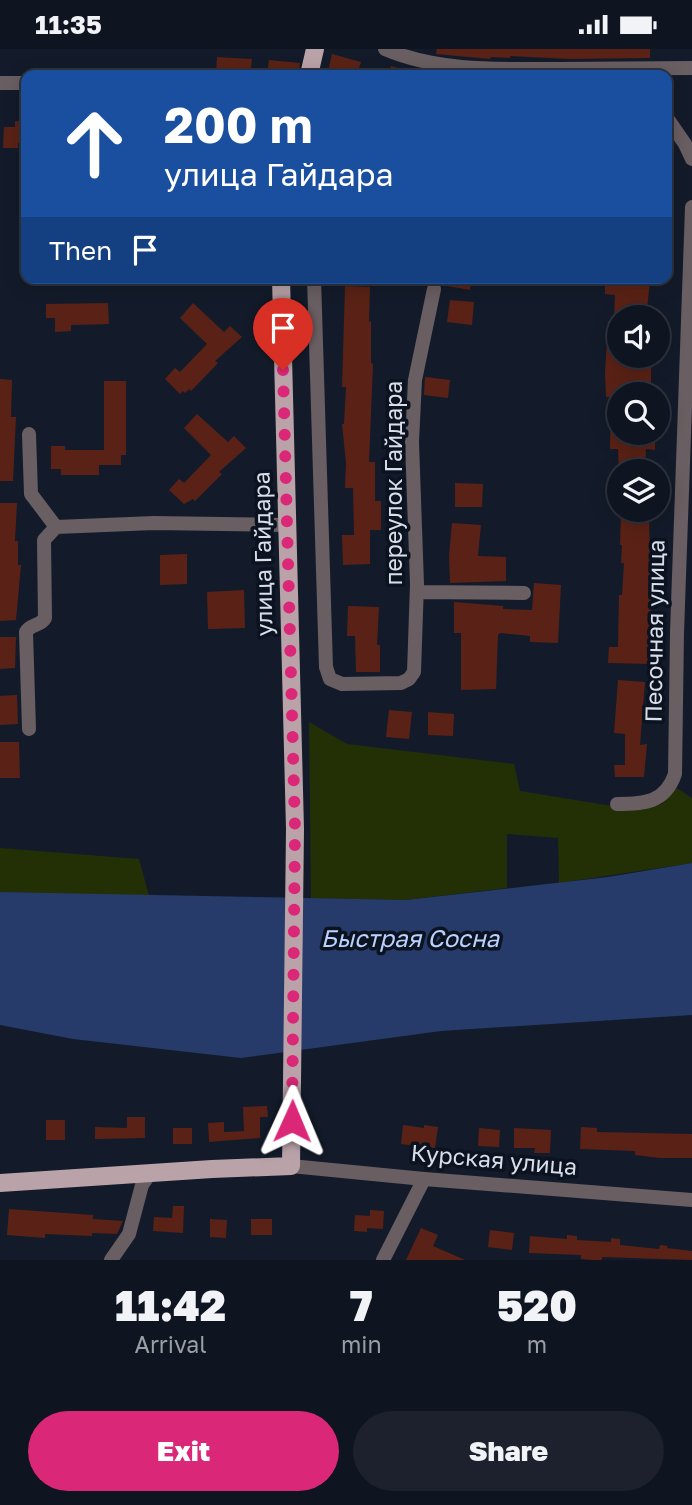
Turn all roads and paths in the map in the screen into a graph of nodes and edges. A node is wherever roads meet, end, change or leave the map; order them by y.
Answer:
1 (316, 49) edge
2 (385, 49) edge
3 (692, 68) edge
4 (311, 70) edge
5 (486, 70) edge
6 (652, 70) edge
7 (0, 83) edge
8 (21, 83) edge
9 (672, 125) edge
10 (692, 159) edge
11 (692, 207) edge
12 (690, 257) edge
13 (281, 284) edge
14 (314, 284) edge
15 (434, 289) dead end
16 (29, 434) dead end
17 (286, 525) junction
18 (56, 527) junction
19 (417, 592) junction
20 (524, 593) dead end
21 (29, 729) dead end
22 (617, 804) dead end
23 (291, 1166) junction
24 (152, 1172) junction
25 (424, 1179) junction
26 (0, 1183) edge
27 (692, 1200) edge
28 (111, 1260) edge
29 (383, 1260) edge

1 - 4 main road
2 - 5 street
3 - 6 street
7 - 8 street
9 - 10 street
11 - 12 street, Песочная улица
12 - 22 street, Песочная улица
13 - 17 main road, улица Гайдара
14 - 19 street, переулок Гайдара
15 - 19 street, переулок Гайдара
16 - 18 street
17 - 18 street
17 - 23 main road, улица Гайдара
18 - 21 street
19 - 20 street
23 - 24 main road, Курская улица
23 - 25 street, Курская улица
24 - 26 main road, Курская улица
24 - 28 street
25 - 27 street, Курская улица
25 - 29 street

